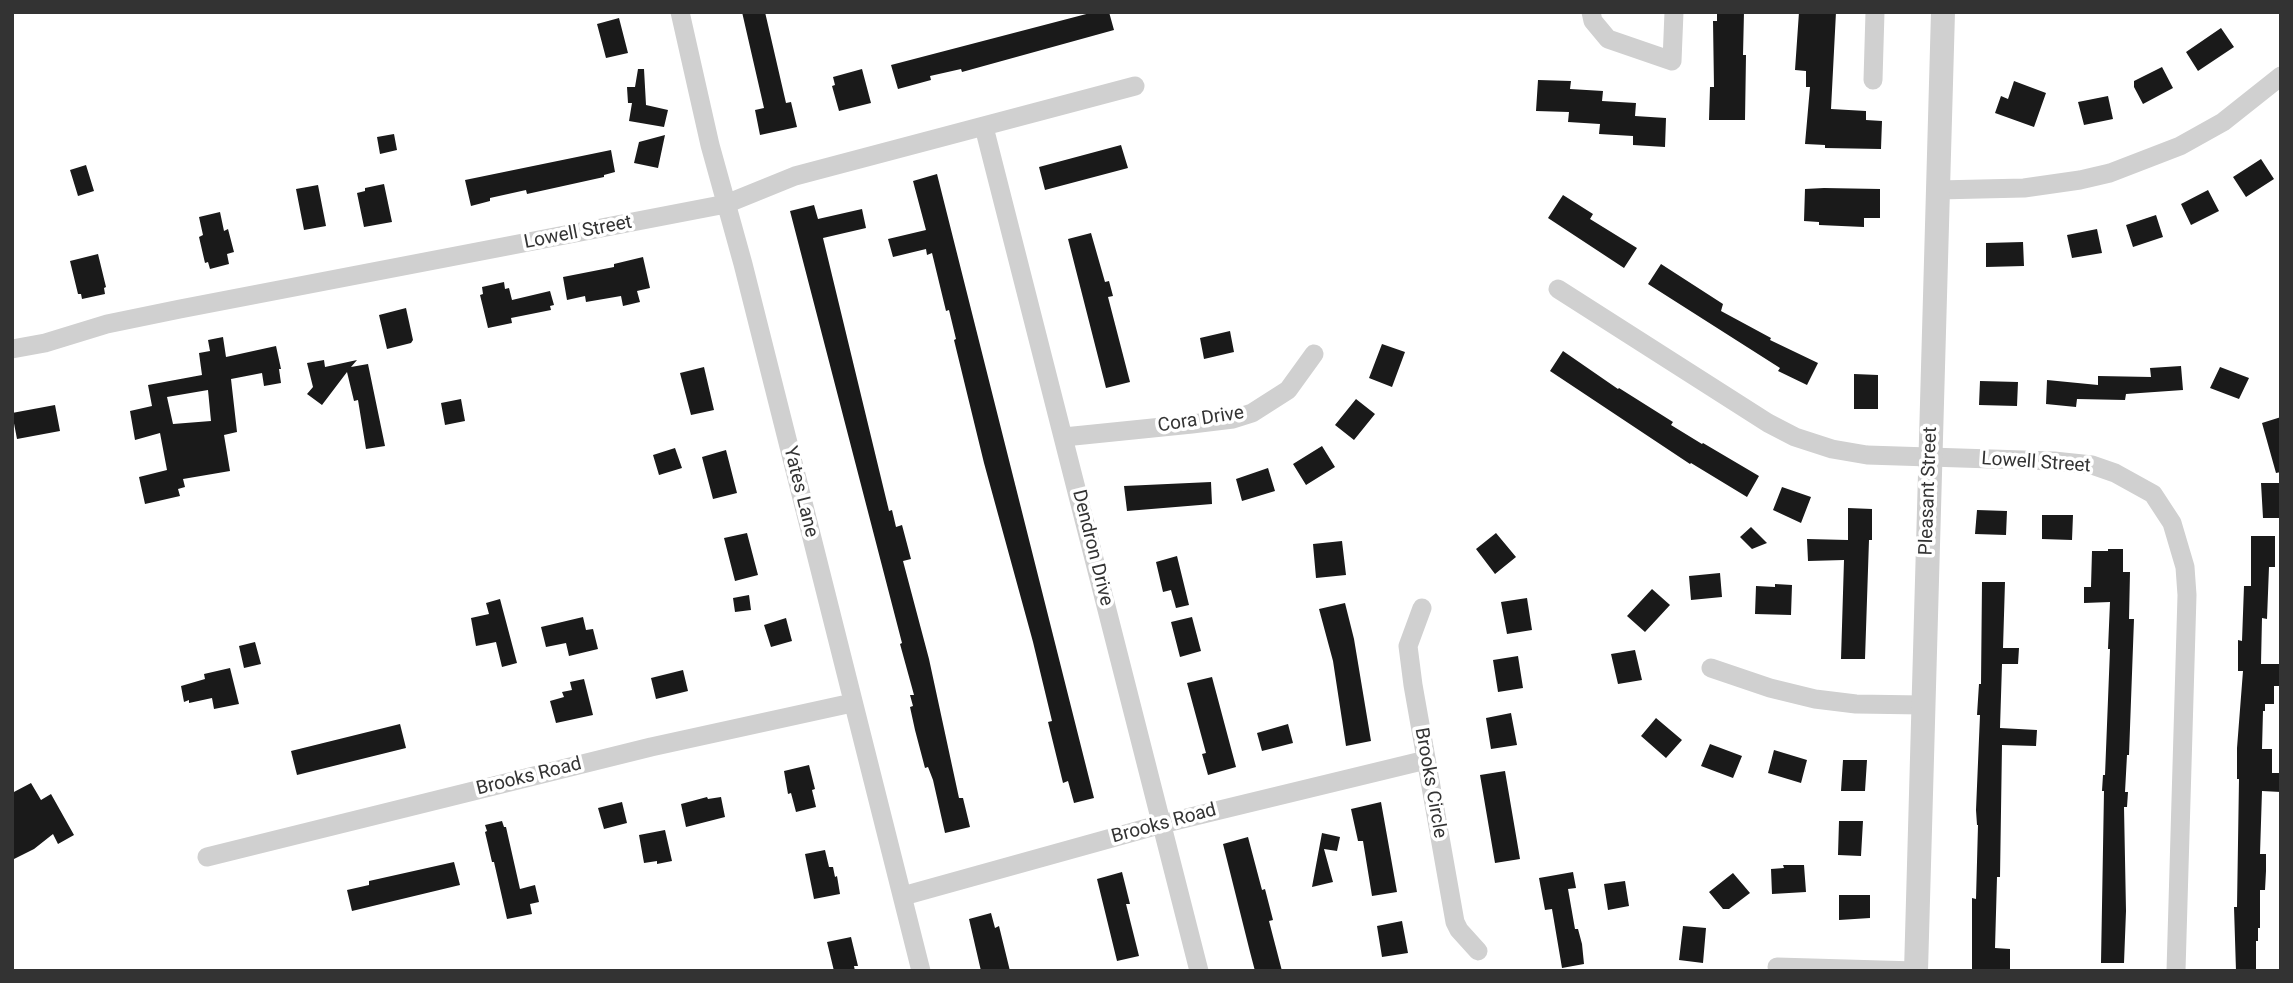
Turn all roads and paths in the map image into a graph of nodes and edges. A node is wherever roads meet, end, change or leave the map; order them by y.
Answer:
1 (681, 12) edge
2 (1591, 12) edge
3 (1674, 12) edge
4 (1875, 12) edge
5 (1943, 12) edge
6 (2281, 76) edge
7 (1873, 80) dead end
8 (1135, 86) dead end
9 (984, 127) junction
10 (1938, 190) junction
11 (726, 204) junction
12 (1558, 289) dead end
13 (12, 349) edge
14 (1314, 354) dead end
15 (1064, 437) junction
16 (1930, 457) junction
17 (1422, 608) dead end
18 (1712, 668) dead end
19 (852, 703) junction
20 (1923, 705) junction
21 (1426, 760) junction
22 (1162, 824) junction
23 (207, 857) dead end
24 (903, 895) junction
25 (1478, 951) dead end
26 (1777, 967) dead end
27 (921, 971) edge
28 (1199, 971) edge
29 (1916, 971) edge
30 (2176, 971) edge

1 - 11 street, Yates Lane
2 - 3 street
4 - 7 street
5 - 10 street, Pleasant Street
6 - 10 street
8 - 9 street, Lowell Street
9 - 11 street, Lowell Street
9 - 15 street, Dendron Drive
10 - 16 street, Pleasant Street
11 - 13 street, Lowell Street
11 - 19 street, Yates Lane
12 - 16 street, Lowell Street
14 - 15 street, Cora Drive
15 - 22 street, Dendron Drive
16 - 20 street, Pleasant Street
16 - 30 street, Lowell Street
17 - 21 street, Brooks Circle
18 - 20 street
19 - 23 street, Brooks Road
19 - 24 street, Yates Lane
20 - 29 street, Pleasant Street
21 - 22 street, Brooks Road
21 - 25 street, Brooks Circle
22 - 24 street, Brooks Road
22 - 28 street, Dendron Drive
24 - 27 street, Yates Lane
26 - 29 street

